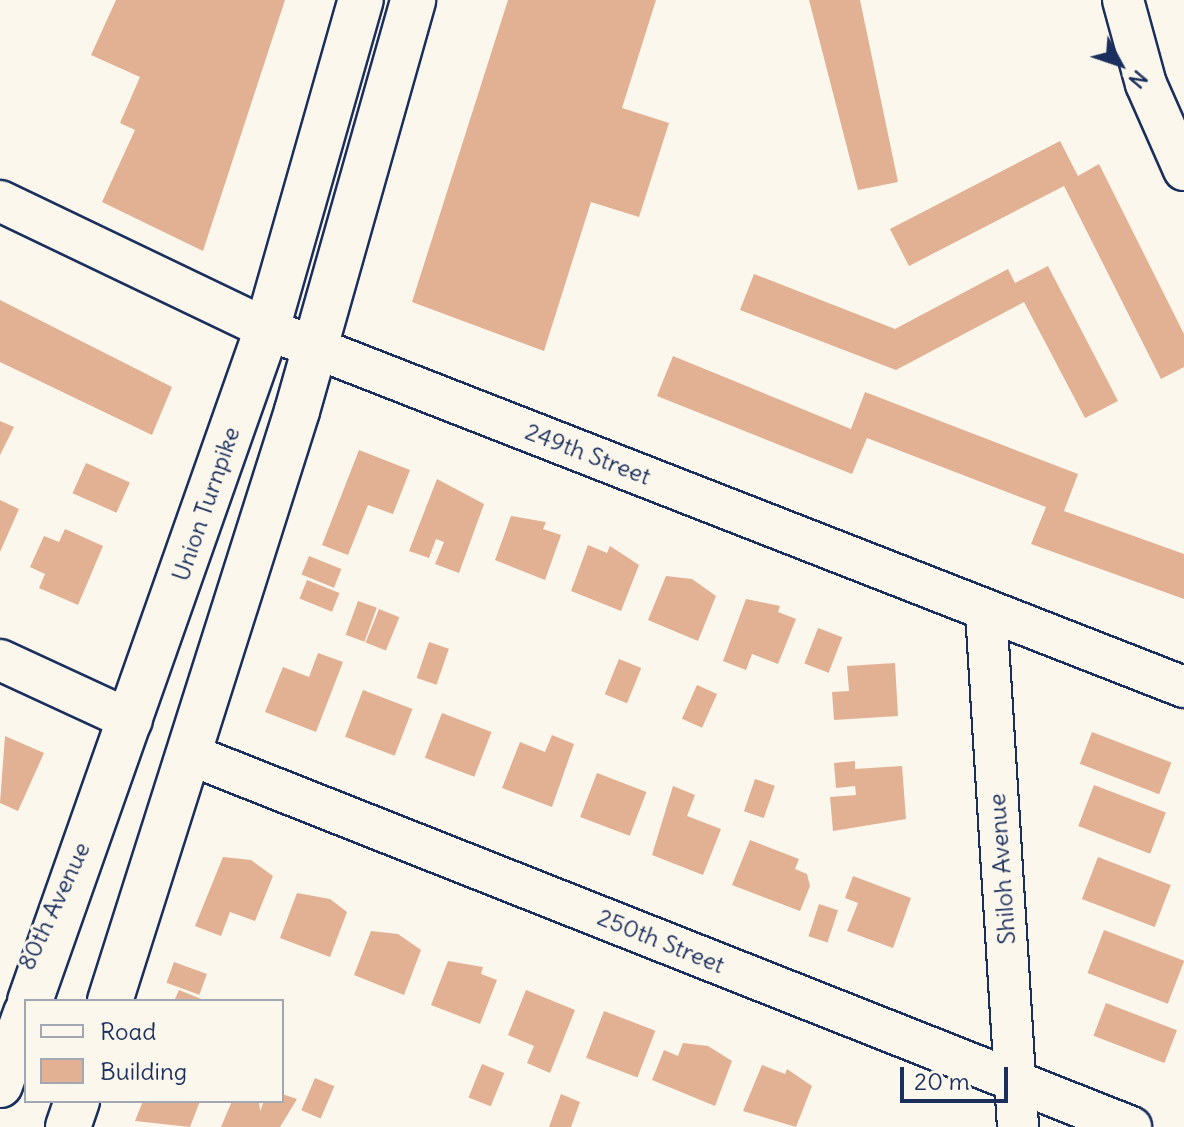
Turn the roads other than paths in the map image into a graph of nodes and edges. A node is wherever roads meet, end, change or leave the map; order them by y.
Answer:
1 (361, 0) edge
2 (413, 0) edge
3 (1123, 0) edge
4 (1184, 170) edge
5 (0, 201) edge
6 (267, 329) junction
7 (314, 347) junction
8 (986, 611) junction
9 (0, 660) edge
10 (1184, 687) edge
11 (132, 721) junction
12 (191, 755) junction
13 (107, 790) junction
14 (31, 999) edge
15 (111, 999) edge
16 (24, 1019) edge
17 (0, 1023) edge
18 (1016, 1082) junction
19 (0, 1085) edge
20 (76, 1103) edge
21 (68, 1127) edge
22 (1018, 1127) edge
23 (1131, 1127) edge

1 - 6 main road, Union Turnpike
2 - 7 main road
3 - 4 street
5 - 6 street, 249th Street
6 - 7 street, 249th Street
6 - 11 main road, Union Turnpike
7 - 8 street, 249th Street
7 - 12 main road
8 - 10 street, 249th Street
8 - 18 street, Shiloh Avenue
9 - 11 street
11 - 13 main road, Union Turnpike
12 - 15 main road
12 - 18 street, 250th Street
13 - 14 main road, Union Turnpike
13 - 17 street, 80th Avenue
16 - 19 main road
18 - 22 street, Shiloh Avenue
18 - 23 street, 250th Street
20 - 21 main road

